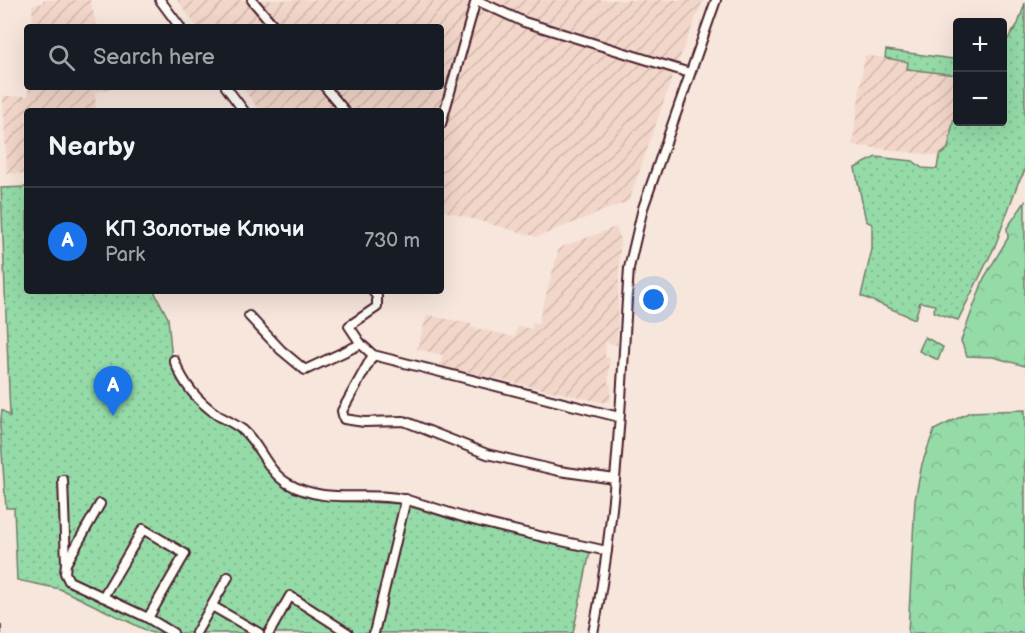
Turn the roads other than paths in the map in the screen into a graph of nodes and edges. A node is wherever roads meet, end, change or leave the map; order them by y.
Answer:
1 (160, 0) edge
2 (252, 0) edge
3 (476, 0) edge
4 (716, 0) edge
5 (178, 24) edge
6 (272, 24) edge
7 (690, 73) junction
8 (227, 90) edge
9 (328, 90) edge
10 (242, 108) edge
11 (342, 108) edge
12 (444, 113) edge
13 (375, 294) edge
14 (249, 316) dead end
15 (361, 344) junction
16 (373, 355) junction
17 (174, 360) dead end
18 (620, 417) junction
19 (615, 479) junction
20 (63, 480) dead end
21 (405, 500) junction
22 (100, 504) dead end
23 (607, 552) junction
24 (66, 563) junction
25 (228, 578) dead end
26 (103, 597) junction
27 (212, 606) junction
28 (148, 618) junction
29 (173, 633) edge
30 (196, 633) edge
31 (259, 633) edge
32 (268, 633) edge
33 (348, 633) edge
34 (374, 633) edge
35 (593, 633) edge

1 - 5 street
2 - 6 street
3 - 7 street
3 - 12 street
4 - 7 street
7 - 18 street
8 - 10 street
9 - 11 street
13 - 15 street
14 - 15 street
15 - 16 street
16 - 18 street
16 - 19 street
17 - 21 street
18 - 19 street
19 - 23 street
20 - 24 street
21 - 23 street
21 - 34 street
22 - 24 street
23 - 35 street
24 - 26 street
25 - 27 street
26 - 28 street
26 - 28 street
27 - 30 street
27 - 31 street
28 - 29 street
32 - 33 street

